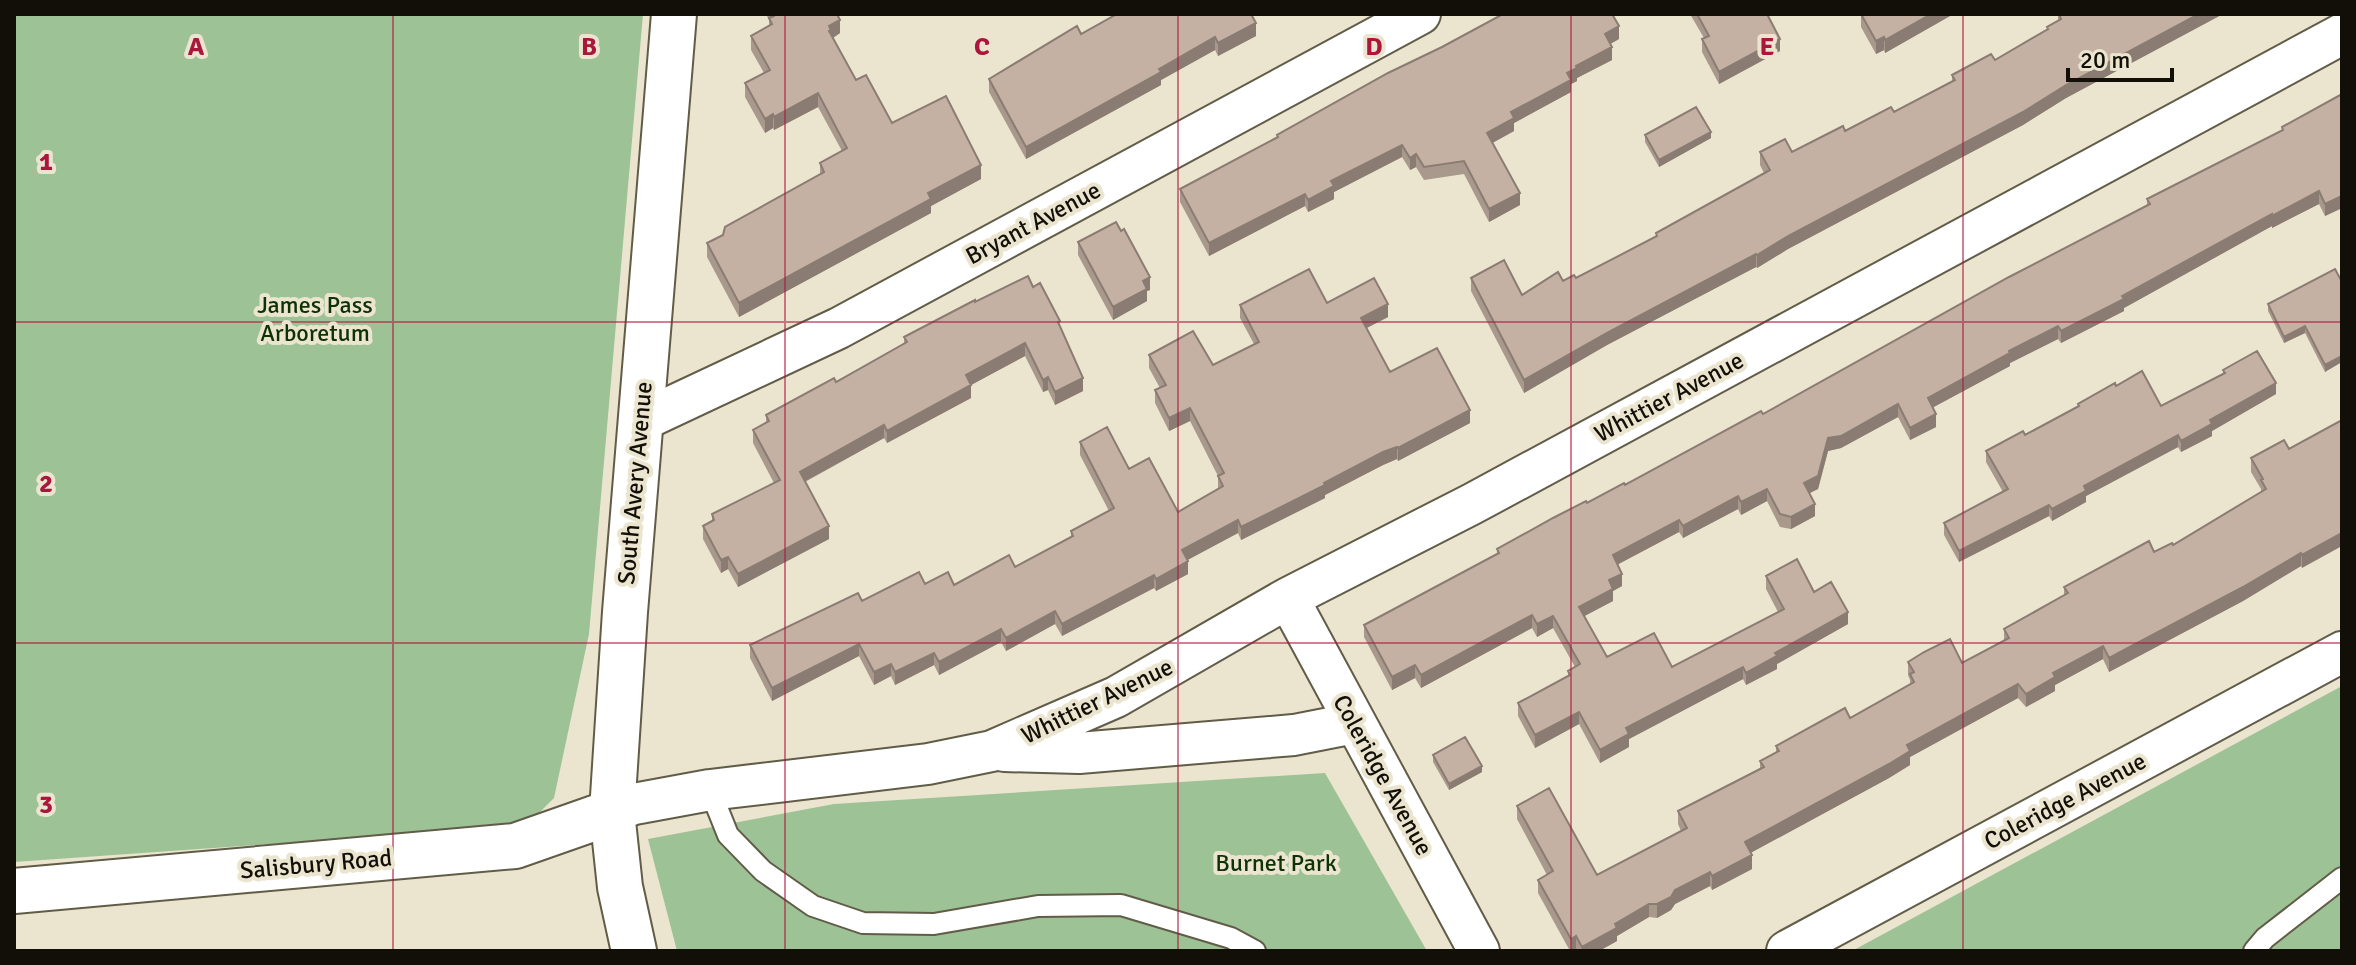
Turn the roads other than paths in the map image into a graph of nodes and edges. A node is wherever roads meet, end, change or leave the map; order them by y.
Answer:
1 (674, 14) edge
2 (1420, 14) edge
3 (2342, 34) edge
4 (641, 421) junction
5 (1288, 598) junction
6 (2342, 652) edge
7 (1355, 723) junction
8 (992, 751) junction
9 (710, 790) junction
10 (612, 812) junction
11 (2342, 878) edge
12 (14, 891) edge
13 (634, 951) edge
14 (1255, 951) edge
15 (1479, 951) edge
16 (1787, 951) edge
17 (2254, 951) edge

1 - 4 street, South Avery Avenue
2 - 4 street, Bryant Avenue
3 - 5 street, Whittier Avenue
4 - 10 street, South Avery Avenue
5 - 7 street, Coleridge Avenue
5 - 8 street, Whittier Avenue
6 - 16 street, Coleridge Avenue
7 - 8 street, Whittier Avenue
7 - 15 street, Coleridge Avenue
8 - 9 street, Whittier Avenue
9 - 10 street, Whittier Avenue
9 - 14 lane
10 - 12 street, Salisbury Road
10 - 13 street, South Avery Avenue
11 - 17 lane

